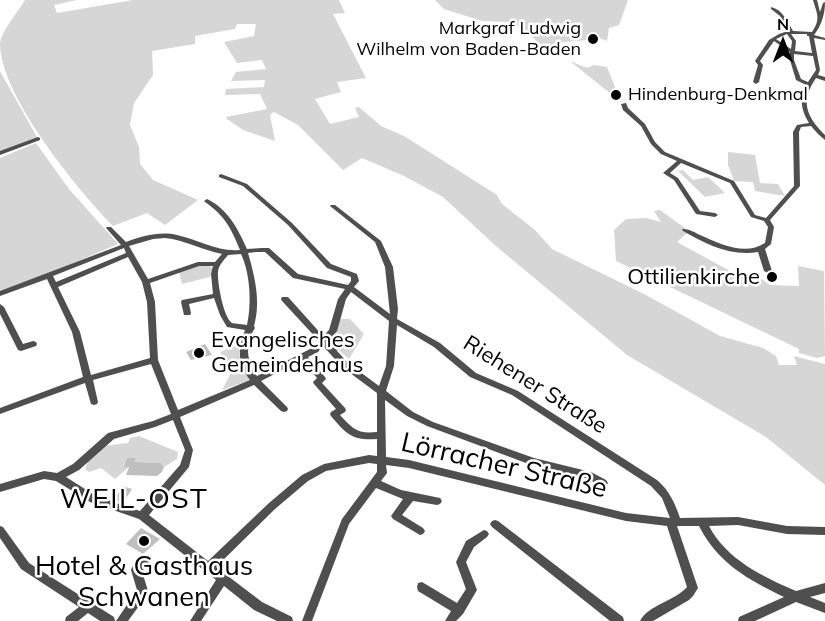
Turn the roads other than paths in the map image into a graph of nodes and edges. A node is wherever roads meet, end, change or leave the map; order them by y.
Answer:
1 (815, 0) edge
2 (825, 3) edge
3 (773, 8) dead end
4 (820, 19) junction
5 (789, 32) junction
6 (812, 34) junction
7 (774, 39) junction
8 (825, 39) edge
9 (794, 41) junction
10 (808, 46) junction
11 (793, 52) junction
12 (815, 55) junction
13 (815, 76) junction
14 (825, 79) edge
15 (756, 82) dead end
16 (809, 84) junction
17 (624, 104) dead end
18 (811, 124) junction
19 (825, 138) edge
20 (38, 140) dead end
21 (0, 153) edge
22 (679, 162) junction
23 (221, 176) dead end
24 (207, 201) dead end
25 (333, 206) dead end
26 (715, 215) dead end
27 (767, 220) junction
28 (109, 228) dead end
29 (685, 230) dead end
30 (125, 245) junction
31 (761, 249) junction
32 (243, 252) junction
33 (225, 253) junction
34 (130, 254) junction
35 (218, 264) junction
36 (768, 271) dead end
37 (49, 276) junction
38 (146, 282) junction
39 (53, 286) junction
40 (350, 288) junction
41 (0, 294) edge
42 (218, 295) junction
43 (285, 298) dead end
44 (0, 307) edge
45 (187, 313) dead end
46 (393, 320) junction
47 (251, 328) junction
48 (324, 343) junction
49 (33, 344) dead end
50 (303, 358) junction
51 (154, 360) junction
52 (87, 379) junction
53 (256, 380) junction
54 (381, 392) junction
55 (94, 402) dead end
56 (284, 409) dead end
57 (0, 411) edge
58 (174, 412) junction
59 (381, 435) junction
60 (384, 460) junction
61 (58, 477) junction
62 (375, 483) junction
63 (603, 483) dead end
64 (0, 488) edge
65 (410, 497) junction
66 (437, 501) dead end
67 (142, 516) junction
68 (673, 522) junction
69 (702, 522) junction
70 (495, 524) dead end
71 (0, 530) edge
72 (420, 531) dead end
73 (825, 531) edge
74 (484, 534) dead end
75 (145, 561) dead end
76 (209, 567) junction
77 (223, 579) junction
78 (422, 587) dead end
79 (825, 588) edge
80 (797, 596) junction
81 (86, 608) junction
82 (825, 608) edge
83 (459, 610) junction
84 (70, 621) edge
85 (110, 621) edge
86 (121, 621) edge
87 (195, 621) edge
88 (288, 621) edge
89 (307, 621) edge
90 (450, 621) edge
91 (619, 621) edge
92 (645, 621) edge
93 (743, 621) edge

1 - 4 street
2 - 4 street
3 - 5 street
4 - 6 street
5 - 6 street
5 - 7 street
5 - 9 street
6 - 8 street
6 - 10 street
7 - 11 street
7 - 15 street
9 - 10 street
9 - 11 street
10 - 12 street
11 - 12 street
11 - 16 street
12 - 13 street
13 - 14 street
13 - 16 street
16 - 18 street
17 - 22 street
18 - 19 street
18 - 27 street
20 - 21 street
22 - 26 street
22 - 27 street
23 - 40 street
24 - 32 street
25 - 46 street
27 - 31 street
28 - 30 street
29 - 31 street
30 - 33 street, Riehener Straße
30 - 34 street
30 - 37 street, Riehener Straße
31 - 36 street
32 - 33 street, Riehener Straße
32 - 40 street, Riehener Straße
32 - 47 street
33 - 35 street
34 - 38 street
34 - 39 street
35 - 38 street
35 - 42 street
37 - 39 street
37 - 41 street, Riehener Straße
38 - 51 street
39 - 52 street
40 - 46 street, Riehener Straße
40 - 48 street
42 - 45 street
42 - 47 street
43 - 48 street
44 - 49 street
46 - 54 street
46 - 68 street, Riehener Straße
47 - 53 street
48 - 50 street
48 - 54 street
50 - 53 street
50 - 59 street
51 - 52 street
51 - 58 street
52 - 55 street
52 - 57 street
53 - 56 street
53 - 58 street
54 - 59 street
54 - 63 street
58 - 61 street
58 - 67 street
59 - 60 street
60 - 62 street
60 - 68 street, Lörracher Straße
60 - 76 street, Lörracher Straße
61 - 64 street
61 - 67 street
62 - 65 street
62 - 89 street
65 - 66 street
65 - 72 street
67 - 76 street
68 - 69 street, Lörracher Straße
68 - 92 street, Riehener Straße
69 - 73 street, Lörracher Straße
69 - 80 street
70 - 91 street
71 - 81 street
74 - 83 street
75 - 86 street
76 - 77 street
77 - 87 street
77 - 88 street
78 - 83 street
79 - 80 street
80 - 82 street
80 - 93 street
81 - 84 street
81 - 85 street
83 - 90 street

